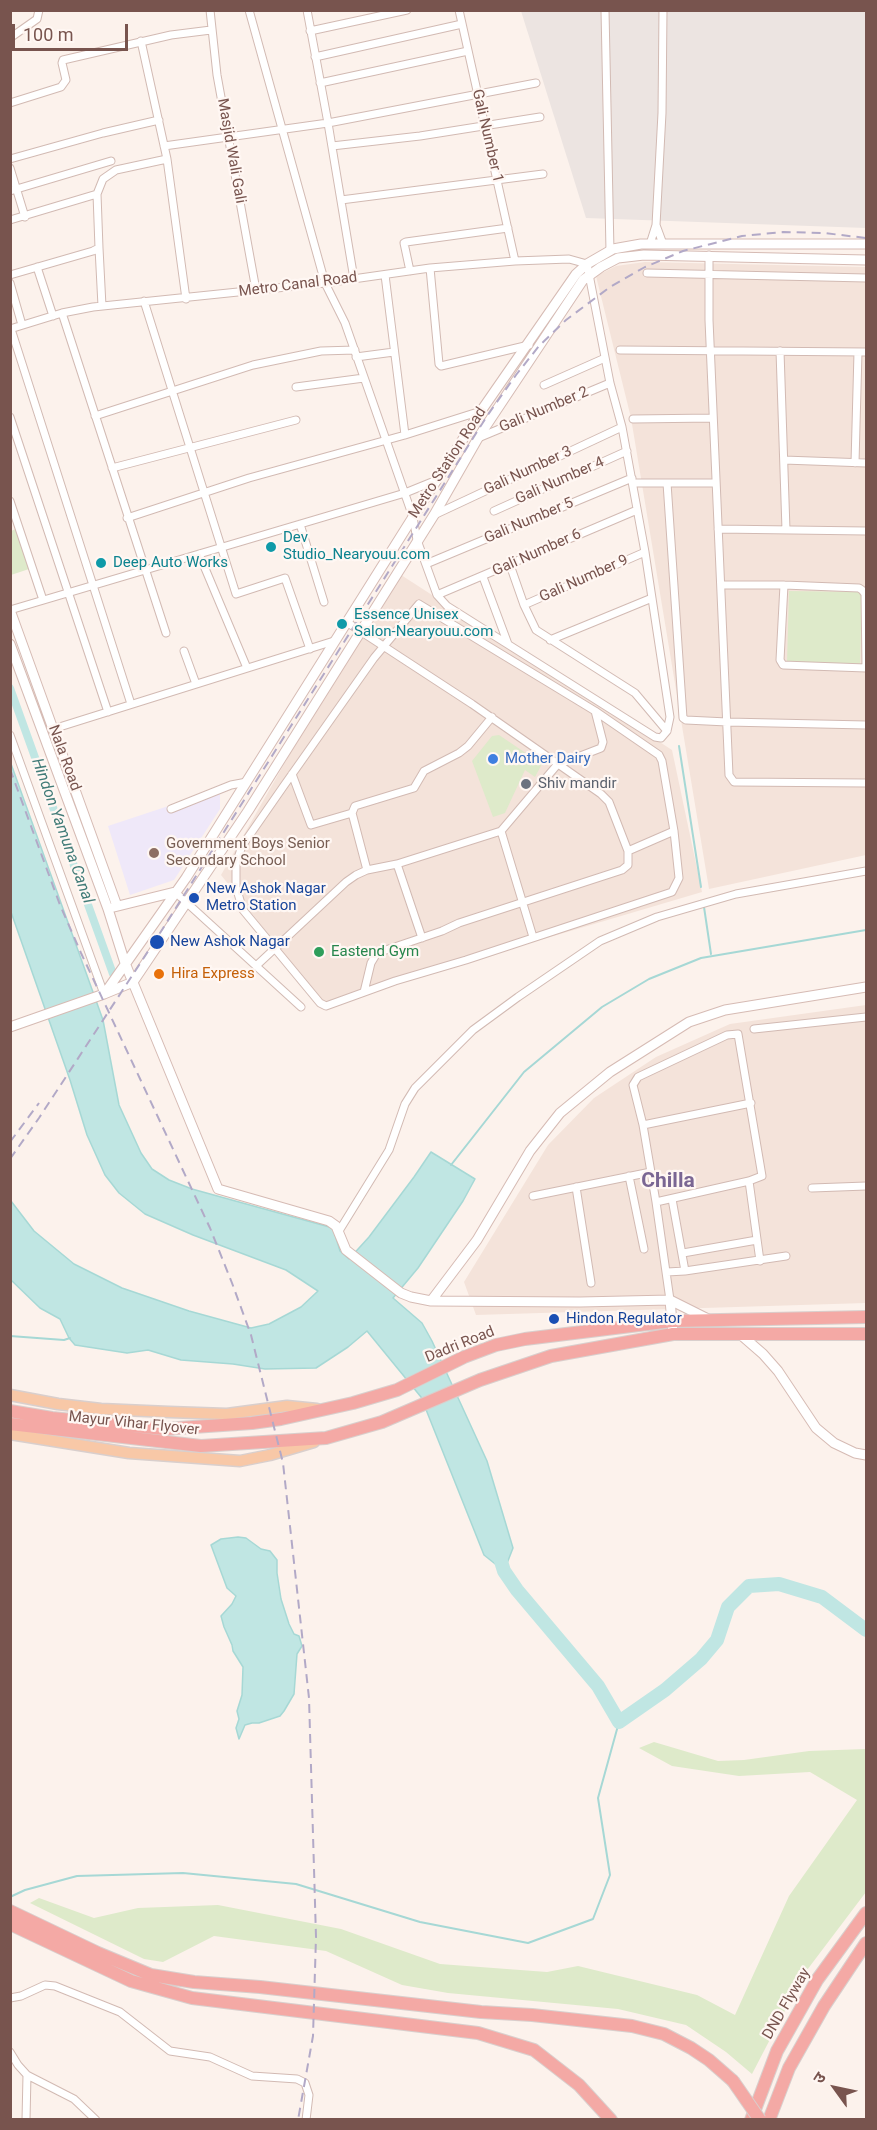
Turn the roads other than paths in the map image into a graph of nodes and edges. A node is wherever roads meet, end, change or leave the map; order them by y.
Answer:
1 (39, 10) edge
2 (210, 10) edge
3 (249, 10) edge
4 (307, 10) edge
5 (407, 10) edge
6 (459, 10) edge
7 (605, 10) edge
8 (663, 10) edge
9 (462, 24) junction
10 (211, 30) junction
11 (310, 31) junction
12 (10, 38) edge
13 (141, 41) junction
14 (468, 51) junction
15 (315, 57) junction
16 (320, 83) junction
17 (536, 83) dead end
18 (478, 94) junction
19 (10, 103) edge
20 (540, 117) dead end
21 (159, 120) junction
22 (328, 123) junction
23 (485, 126) junction
24 (283, 130) junction
25 (229, 136) junction
26 (164, 146) junction
27 (332, 147) junction
28 (10, 159) edge
29 (167, 159) junction
30 (111, 161) dead end
31 (10, 168) edge
32 (543, 174) dead end
33 (497, 180) junction
34 (13, 190) edge
35 (97, 195) junction
36 (341, 200) junction
37 (25, 217) junction
38 (10, 220) edge
39 (656, 225) junction
40 (508, 228) junction
41 (663, 243) junction
42 (650, 244) junction
43 (867, 244) edge
44 (99, 248) junction
45 (610, 251) junction
46 (710, 255) junction
47 (867, 260) edge
48 (515, 261) junction
49 (587, 264) junction
50 (38, 267) junction
51 (430, 268) junction
52 (410, 271) junction
53 (647, 273) dead end
54 (10, 275) edge
55 (385, 275) junction
56 (589, 275) junction
57 (709, 275) junction
58 (867, 278) edge
59 (354, 279) junction
60 (10, 283) edge
61 (325, 283) junction
62 (256, 290) junction
63 (186, 299) junction
64 (144, 301) junction
65 (102, 306) junction
66 (63, 313) junction
67 (53, 316) junction
68 (22, 325) junction
69 (11, 329) edge
70 (529, 345) junction
71 (620, 350) dead end
72 (710, 350) junction
73 (780, 351) junction
74 (394, 352) junction
75 (858, 352) junction
76 (867, 352) edge
77 (355, 353) junction
78 (605, 358) junction
79 (364, 378) junction
80 (610, 382) junction
81 (544, 385) dead end
82 (296, 387) dead end
83 (172, 391) junction
84 (481, 411) junction
85 (95, 416) junction
86 (10, 417) edge
87 (713, 418) junction
88 (633, 419) dead end
89 (296, 420) dead end
90 (622, 427) junction
91 (405, 435) junction
92 (478, 438) junction
93 (386, 440) junction
94 (191, 448) junction
95 (627, 452) junction
96 (784, 460) junction
97 (855, 463) junction
98 (867, 463) edge
99 (112, 468) junction
100 (437, 480) junction
101 (632, 481) junction
102 (667, 483) junction
103 (716, 483) junction
104 (205, 492) junction
105 (405, 493) junction
106 (10, 501) edge
107 (637, 510) junction
108 (494, 511) dead end
109 (434, 515) junction
110 (413, 517) junction
111 (127, 518) junction
112 (300, 524) junction
113 (718, 529) junction
114 (786, 530) junction
115 (867, 531) edge
116 (417, 540) junction
117 (222, 547) junction
118 (645, 552) junction
119 (199, 554) junction
120 (426, 564) junction
121 (510, 565) junction
122 (146, 569) junction
123 (483, 577) junction
124 (721, 585) junction
125 (784, 585) junction
126 (93, 586) junction
127 (69, 593) junction
128 (437, 595) junction
129 (652, 598) junction
130 (43, 600) junction
131 (324, 602) dead end
132 (524, 605) junction
133 (10, 610) edge
134 (348, 623) junction
135 (361, 631) junction
136 (166, 633) dead end
137 (550, 640) junction
138 (336, 641) junction
139 (10, 644) edge
140 (508, 644) junction
141 (383, 648) junction
142 (310, 649) junction
143 (184, 651) dead end
144 (247, 668) junction
145 (866, 668) edge
146 (196, 684) junction
147 (131, 704) junction
148 (595, 711) junction
149 (108, 712) junction
150 (49, 716) junction
151 (492, 717) junction
152 (38, 720) junction
153 (727, 722) junction
154 (867, 725) edge
155 (53, 729) junction
156 (667, 730) junction
157 (10, 735) edge
158 (557, 765) junction
159 (292, 774) junction
160 (247, 782) junction
161 (867, 783) edge
162 (171, 809) dead end
163 (352, 813) junction
164 (501, 831) junction
165 (674, 831) junction
166 (628, 851) junction
167 (398, 864) junction
168 (367, 870) junction
169 (867, 871) edge
170 (175, 892) junction
171 (187, 902) junction
172 (522, 902) junction
173 (112, 907) junction
174 (165, 907) junction
175 (178, 916) junction
176 (533, 937) junction
177 (422, 938) junction
178 (274, 948) junction
179 (125, 963) junction
180 (256, 966) junction
181 (133, 982) junction
182 (867, 987) edge
183 (364, 992) junction
184 (101, 995) junction
185 (301, 1007) dead end
186 (867, 1017) edge
187 (10, 1026) edge
188 (754, 1029) dead end
189 (751, 1103) junction
190 (643, 1125) junction
191 (651, 1172) junction
192 (628, 1176) junction
193 (748, 1181) junction
194 (867, 1186) edge
195 (576, 1187) junction
196 (812, 1188) dead end
197 (532, 1196) dead end
198 (672, 1199) junction
199 (657, 1202) junction
200 (339, 1231) junction
201 (757, 1240) junction
202 (644, 1249) dead end
203 (683, 1253) junction
204 (786, 1256) dead end
205 (760, 1261) junction
206 (667, 1272) junction
207 (685, 1272) junction
208 (591, 1283) dead end
209 (670, 1300) junction
210 (431, 1301) junction
211 (867, 1317) edge
212 (706, 1320) junction
213 (673, 1328) junction
214 (702, 1334) junction
215 (740, 1334) junction
216 (867, 1334) edge
217 (10, 1395) edge
218 (321, 1409) junction
219 (10, 1411) edge
220 (10, 1424) edge
221 (10, 1434) edge
222 (326, 1438) junction
223 (867, 1455) edge
224 (10, 1911) edge
225 (867, 1913) edge
226 (17, 1923) edge
227 (867, 1943) edge
228 (10, 1998) edge
229 (10, 2052) edge
230 (27, 2075) junction
231 (26, 2120) edge
232 (96, 2120) edge
233 (306, 2120) edge
234 (611, 2120) edge
235 (751, 2120) edge
236 (760, 2120) edge
237 (769, 2120) edge

1 - 12 street
2 - 10 street, Masjid Wali Gali
3 - 24 street
4 - 11 street
5 - 11 street
6 - 9 street, Gali Number 1
7 - 45 street
8 - 39 street
9 - 14 street, Gali Number 1
9 - 15 street
10 - 13 street
10 - 25 street, Masjid Wali Gali
11 - 15 street
13 - 19 street
13 - 21 street
14 - 16 street
14 - 18 street, Gali Number 1
15 - 16 street
16 - 22 street
17 - 18 street
18 - 22 street
18 - 23 street, Gali Number 1
20 - 23 street
21 - 26 street
21 - 28 street
22 - 24 street
22 - 27 street
23 - 27 street
23 - 33 street, Gali Number 1
24 - 25 street
24 - 61 street
25 - 26 street
25 - 62 street, Masjid Wali Gali
26 - 29 street
27 - 36 street
29 - 35 street
29 - 63 street
30 - 34 street
31 - 34 street
32 - 33 street
33 - 36 street
33 - 40 street, Gali Number 1
34 - 37 street
35 - 37 street
35 - 44 street
36 - 59 street
37 - 38 street
39 - 41 street
39 - 42 street
40 - 48 street, Gali Number 1
40 - 52 street
41 - 42 street, Metro Station Road
41 - 43 street, Metro Station Road
42 - 45 street, Metro Station Road
44 - 50 street
44 - 65 street
45 - 49 street, Metro Station Road
46 - 47 street, Metro Station Road
46 - 56 street, Metro Station Road
46 - 57 street
48 - 49 street, Metro Canal Road
48 - 51 street, Metro Canal Road
49 - 56 street
49 - 70 street, Metro Station Road
50 - 54 street
50 - 67 street
51 - 52 street, Metro Canal Road
51 - 70 street
52 - 55 street, Metro Canal Road
53 - 57 street
55 - 59 street, Metro Canal Road
55 - 74 street
56 - 78 street
56 - 92 street, Metro Station Road
57 - 58 street
57 - 72 street
59 - 61 street, Metro Canal Road
60 - 68 street
61 - 62 street, Metro Canal Road
61 - 77 street
62 - 63 street, Metro Canal Road
63 - 64 street, Metro Canal Road
64 - 65 street, Metro Canal Road
64 - 83 street
65 - 66 street, Metro Canal Road
66 - 67 street, Metro Canal Road
66 - 85 street
67 - 68 street, Metro Canal Road
68 - 69 street, Metro Canal Road
69 - 126 street
70 - 84 street, Metro Station Road
71 - 72 street
72 - 73 street
72 - 87 street
73 - 75 street
73 - 96 street
74 - 77 street
74 - 91 street
75 - 76 street
75 - 97 street
77 - 79 street
77 - 83 street
78 - 80 street
78 - 81 street
79 - 82 street
79 - 93 street
80 - 90 street
80 - 92 street, Gali Number 2
83 - 85 street
83 - 94 street
84 - 91 street
84 - 100 street, Metro Station Road
85 - 99 street
86 - 127 street
87 - 88 street
87 - 103 street
89 - 94 street
90 - 95 street
90 - 109 street, Gali Number 3
91 - 93 street
92 - 109 street, Metro Station Road
93 - 104 street
93 - 105 street
94 - 99 street
94 - 104 street
95 - 101 street
95 - 108 street, Gali Number 4
96 - 97 street
96 - 114 street
97 - 98 street
99 - 111 street
100 - 105 street
100 - 110 street, Metro Station Road
101 - 102 street
101 - 107 street
101 - 120 street, Gali Number 5
102 - 103 street
102 - 153 street
103 - 113 street
104 - 111 street
104 - 117 street
105 - 110 street
105 - 112 street
106 - 130 street
107 - 118 street
107 - 121 street, Gali Number 6
109 - 116 street, Metro Station Road
110 - 116 street
110 - 134 street, Metro Station Road
111 - 122 street
112 - 117 street
112 - 131 street
113 - 114 street
113 - 124 street
114 - 115 street
116 - 120 street
116 - 135 street, Metro Station Road
117 - 119 street
117 - 142 street
118 - 129 street
118 - 132 street, Gali Number 9
119 - 122 street
119 - 144 street
120 - 128 street
121 - 123 street, Gali Number 6
121 - 132 street
122 - 126 street
122 - 136 street
123 - 128 street, Gali Number 6
123 - 140 street
124 - 125 street
124 - 153 street
125 - 145 street
125 - 145 street
126 - 127 street
126 - 147 street
127 - 130 street
127 - 149 street
128 - 140 street
129 - 137 street
129 - 156 street
130 - 133 street
132 - 137 street
133 - 150 street, Nala Road
134 - 135 street
134 - 138 street, Metro Station Road
135 - 141 street
135 - 171 street, Metro Station Road
137 - 156 street
138 - 142 street
138 - 160 street, Metro Station Road
139 - 152 street, Nala Road
140 - 156 street
141 - 148 street
141 - 151 street
141 - 159 street
142 - 144 street
143 - 146 street
144 - 146 street
146 - 147 street
147 - 149 street
148 - 158 street
148 - 165 street
149 - 155 street
150 - 152 street
150 - 155 street, Nala Road
151 - 158 street
151 - 163 street
152 - 173 street, Nala Road
153 - 154 street
153 - 161 street
155 - 173 street, Nala Road
157 - 184 street
158 - 164 street
158 - 166 street
159 - 163 street
159 - 178 street
160 - 162 street
160 - 170 street, Metro Station Road
163 - 168 street
164 - 167 street
164 - 172 street
165 - 166 street
165 - 176 street
166 - 172 street
167 - 168 street
167 - 177 street
168 - 178 street
169 - 200 street
170 - 171 street
170 - 173 street
170 - 174 street, Metro Station Road
171 - 175 street, Metro Station Road
171 - 180 street
172 - 176 street
172 - 177 street
173 - 179 street
174 - 175 street
174 - 179 street, Metro Station Road
175 - 181 street, Metro Station Road
176 - 183 street
177 - 183 street
178 - 180 street
178 - 183 street
179 - 181 street
179 - 184 street, Metro Station Road
180 - 185 street
181 - 184 street
181 - 200 street
182 - 210 street
184 - 187 street
186 - 188 street
189 - 190 street
189 - 190 street
189 - 193 street
190 - 191 street
191 - 192 street
191 - 199 street
192 - 195 street
192 - 202 street
193 - 198 street
193 - 201 street
194 - 196 street
195 - 197 street
195 - 208 street
198 - 199 street
198 - 203 street
199 - 206 street
200 - 210 street
201 - 203 street
201 - 205 street
203 - 207 street
204 - 205 street
205 - 207 street
206 - 207 street
206 - 209 street
209 - 210 street
209 - 212 street
209 - 213 street
211 - 212 highway, Dadri Road
212 - 213 highway, Dadri Road
212 - 214 street
213 - 214 highway, Dadri Road
213 - 218 highway, Dadri Road
213 - 222 highway, Dadri Road
214 - 215 highway, Dadri Road
215 - 216 highway, Dadri Road
215 - 223 street
217 - 218 main road
218 - 219 highway, Mayur Vihar Flyover
220 - 222 highway, Mayur Vihar Flyover
221 - 222 main road
224 - 226 highway
225 - 235 highway, DND Flyway
226 - 234 highway
226 - 236 highway, bridge
227 - 237 highway
228 - 233 street
229 - 230 street
230 - 231 street
230 - 232 street

